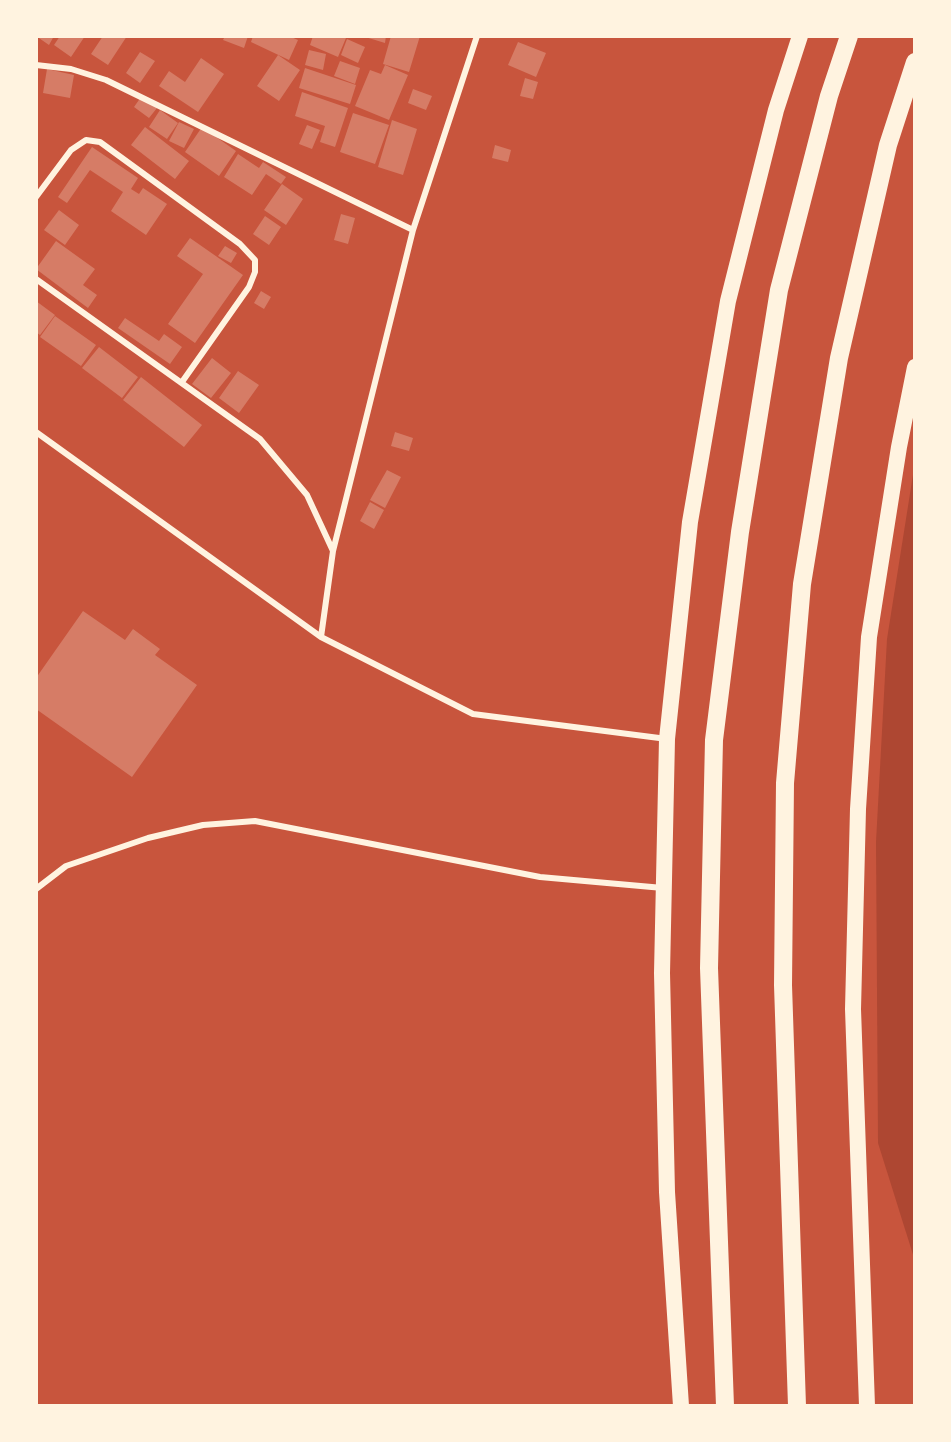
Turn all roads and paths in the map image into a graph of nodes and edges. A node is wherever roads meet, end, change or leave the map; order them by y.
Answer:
1 (477, 36) edge
2 (800, 36) edge
3 (849, 36) edge
4 (915, 62) edge
5 (36, 65) edge
6 (36, 196) edge
7 (413, 230) junction
8 (36, 279) edge
9 (915, 367) edge
10 (182, 382) junction
11 (36, 432) edge
12 (333, 551) junction
13 (321, 638) junction
14 (667, 739) junction
15 (664, 888) junction
16 (36, 889) edge
17 (681, 1406) edge
18 (725, 1406) edge
19 (797, 1406) edge
20 (867, 1406) edge

1 - 7 street
2 - 14 highway
3 - 18 highway
4 - 19 highway
5 - 7 street
6 - 10 street
7 - 12 street
8 - 10 street
9 - 20 highway
10 - 12 street
11 - 13 street
12 - 13 street
13 - 14 street
14 - 15 highway
15 - 16 street
15 - 17 highway

